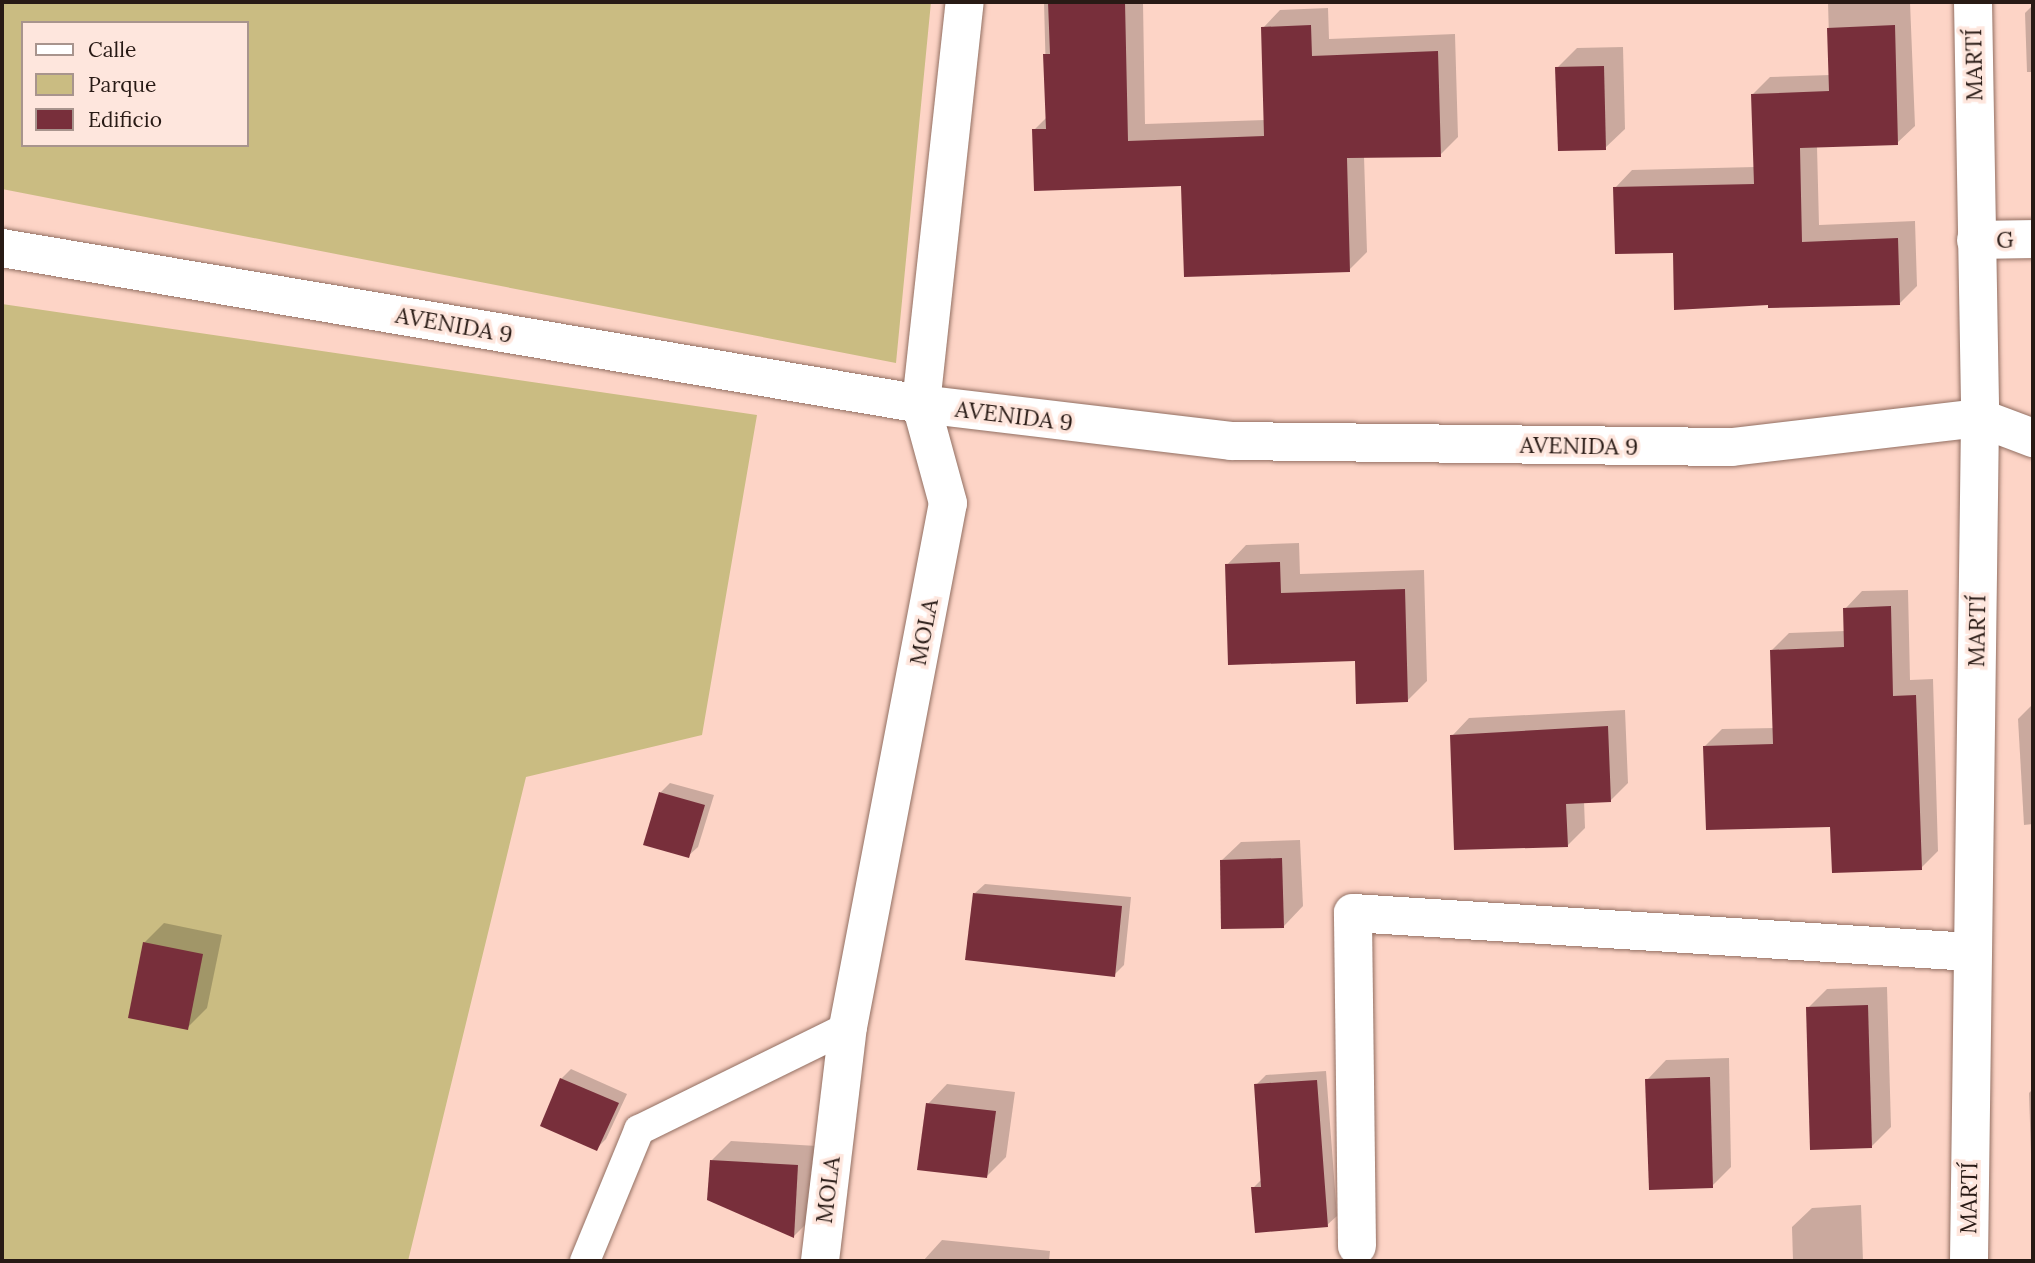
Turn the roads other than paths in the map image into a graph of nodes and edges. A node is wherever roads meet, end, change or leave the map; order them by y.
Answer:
1 (965, 2) edge
2 (1973, 2) edge
3 (2033, 239) edge
4 (1976, 240) junction
5 (2, 248) edge
6 (921, 404) junction
7 (1980, 418) junction
8 (2033, 438) edge
9 (1972, 952) junction
10 (848, 1027) junction
11 (1357, 1246) dead end
12 (585, 1261) edge
13 (820, 1261) edge
14 (1969, 1261) edge

1 - 6 street, MOLA
2 - 4 street, MARTÍ
3 - 4 street, G
4 - 7 street, MARTÍ
5 - 6 street, AVENIDA 9
6 - 7 street, AVENIDA 9
6 - 10 street, MOLA
7 - 8 street, AVENIDA 9
7 - 9 street, MARTÍ
9 - 11 street
9 - 14 street, MARTÍ
10 - 12 lane
10 - 13 street, MOLA

